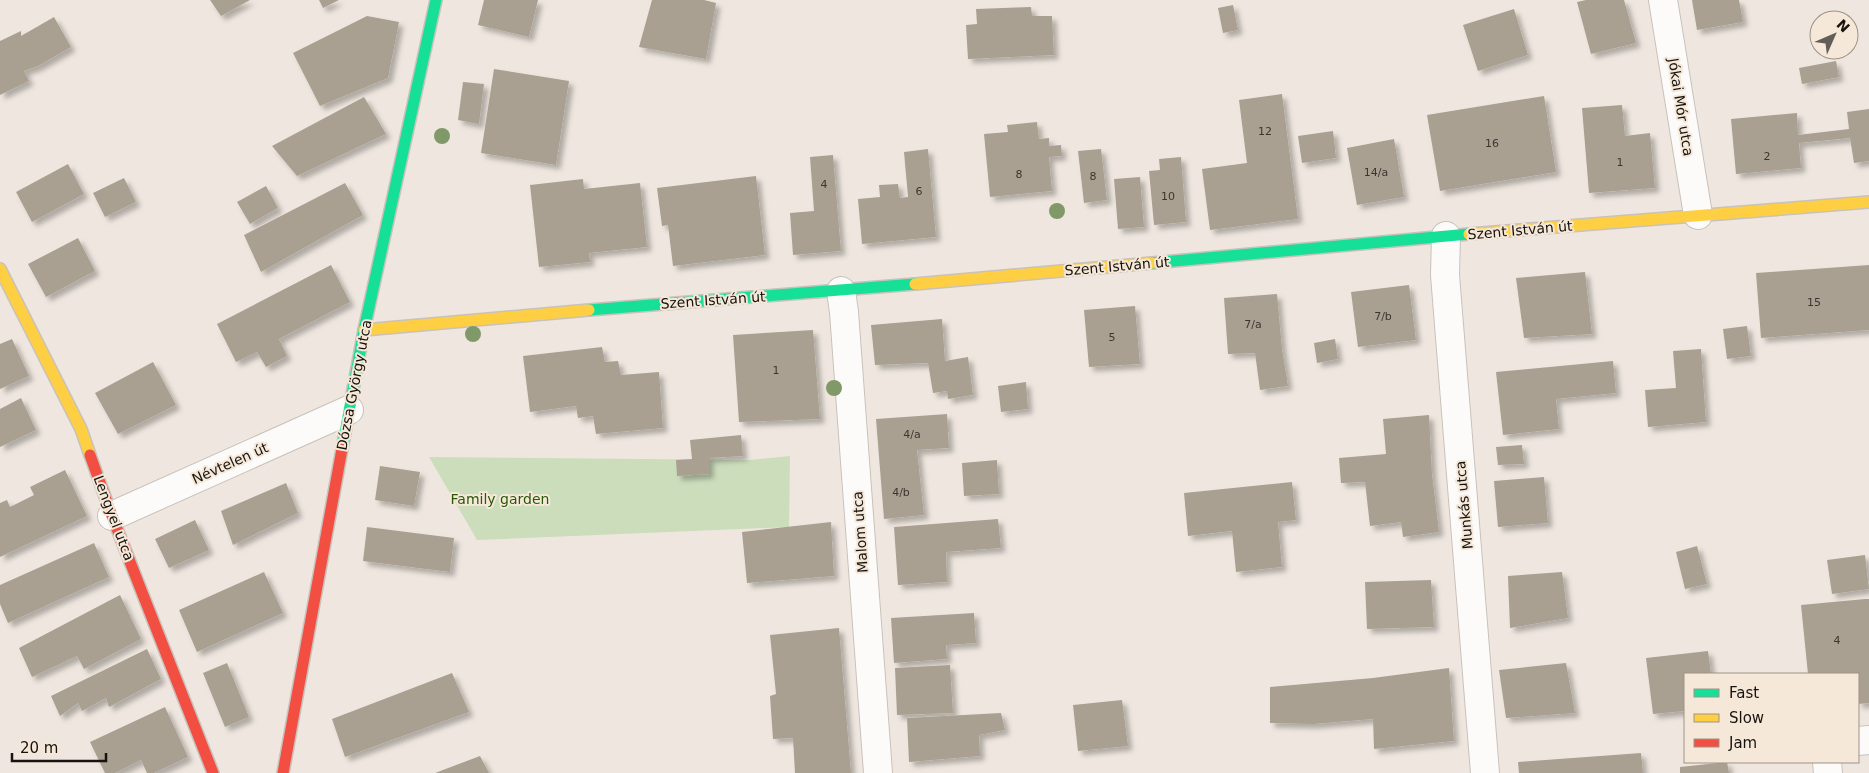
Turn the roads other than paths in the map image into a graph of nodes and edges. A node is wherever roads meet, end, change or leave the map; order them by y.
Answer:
1 (436, 0) edge
2 (1664, 0) edge
3 (1869, 202) edge
4 (1698, 215) junction
5 (1446, 236) junction
6 (0, 269) edge
7 (841, 291) junction
8 (364, 330) junction
9 (348, 410) junction
10 (112, 516) junction
11 (213, 773) edge
12 (284, 773) edge
13 (878, 773) edge
14 (1485, 773) edge

1 - 8 street, Dózsa György utca
2 - 4 street, Jókai Mór utca
3 - 4 street, Szent István út
4 - 5 street, Szent István út
5 - 7 street, Szent István út
5 - 14 street, Munkás utca
6 - 10 street, Lengyel utca
7 - 8 street, Szent István út
7 - 13 street, Malom utca
8 - 9 street, Dózsa György utca
9 - 10 street, Névtelen út
9 - 12 street, Dózsa György utca
10 - 11 street, Lengyel utca

